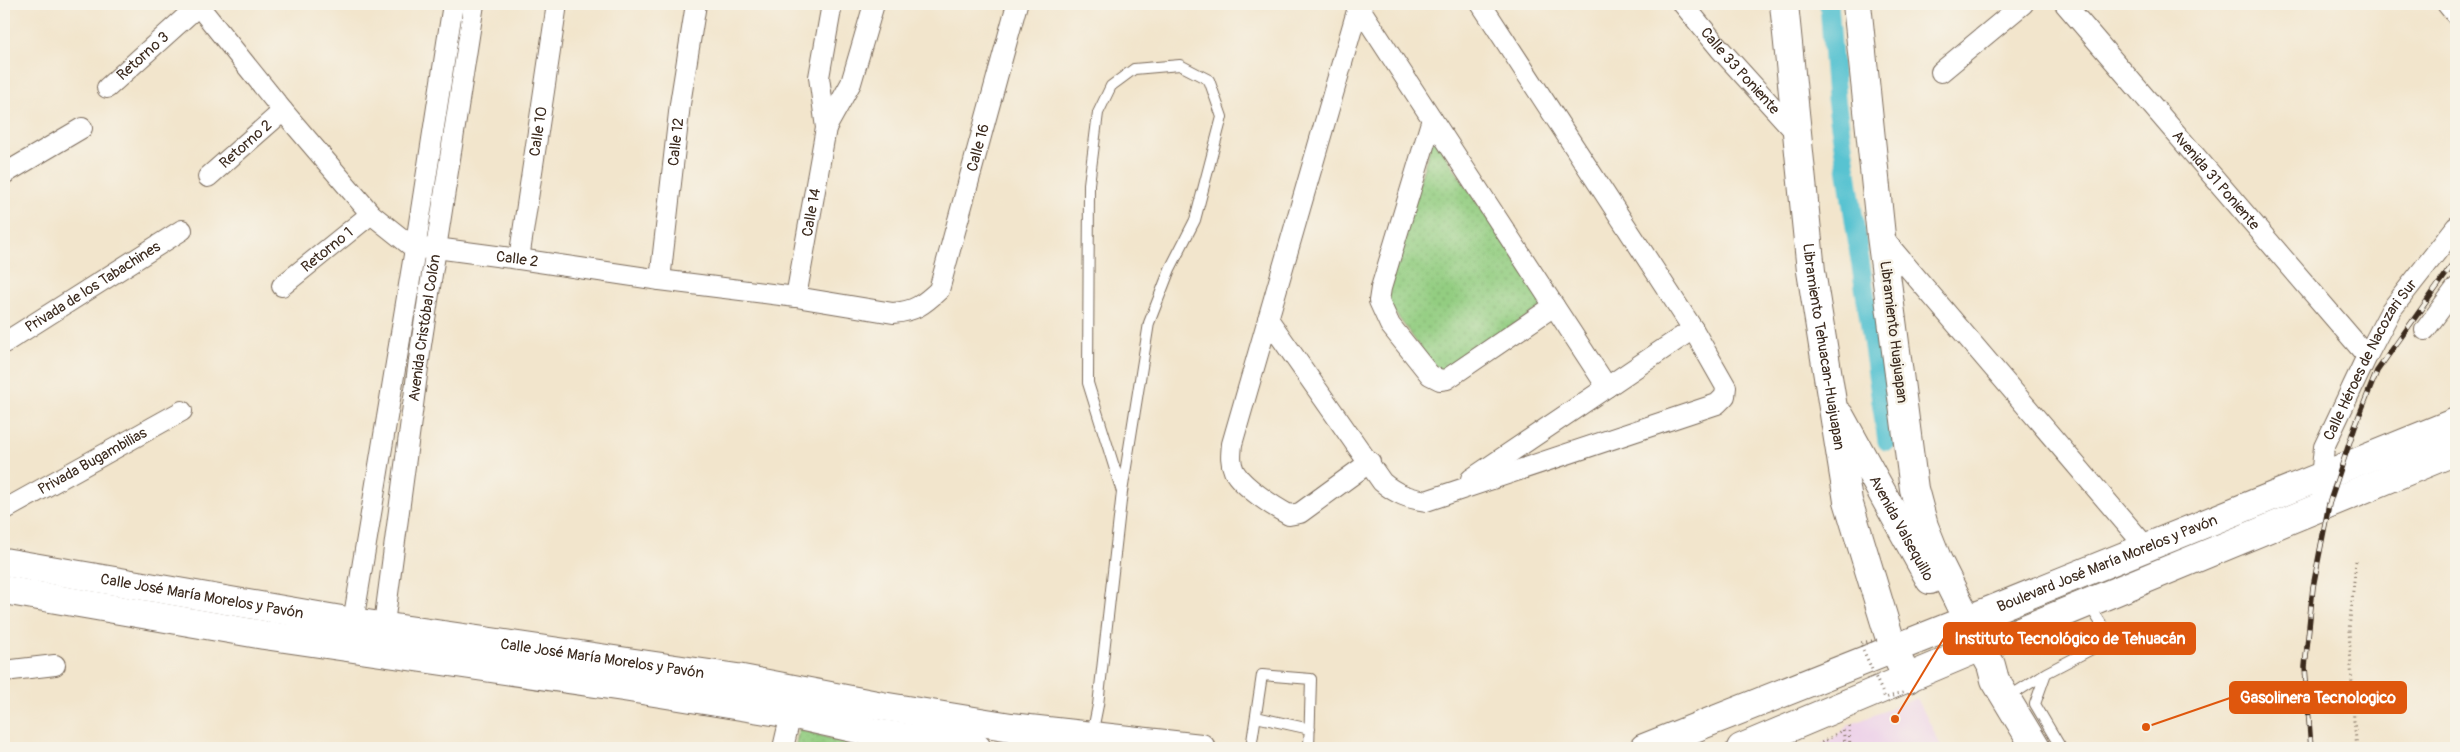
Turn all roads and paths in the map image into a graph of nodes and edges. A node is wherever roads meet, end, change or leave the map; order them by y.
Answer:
1 (198, 4) edge
2 (452, 4) edge
3 (474, 4) edge
4 (558, 4) edge
5 (696, 4) edge
6 (832, 4) edge
7 (874, 4) edge
8 (1017, 4) edge
9 (1481, 4) edge
10 (1683, 4) edge
11 (1784, 4) edge
12 (1857, 4) edge
13 (2023, 4) edge
14 (2065, 4) edge
15 (2447, 4) edge
16 (1359, 5) edge
17 (2456, 15) edge
18 (1942, 72) dead end
19 (107, 88) dead end
20 (283, 111) junction
21 (1432, 119) junction
22 (82, 128) dead end
23 (826, 128) junction
24 (1798, 135) junction
25 (4, 174) edge
26 (208, 177) dead end
27 (371, 214) junction
28 (2456, 227) edge
29 (182, 230) dead end
30 (1881, 236) junction
31 (436, 248) junction
32 (415, 250) junction
33 (519, 259) junction
34 (660, 280) junction
35 (282, 286) dead end
36 (2456, 288) edge
37 (939, 290) joint
38 (796, 297) junction
39 (1554, 306) junction
40 (1268, 319) junction
41 (1694, 329) junction
42 (2425, 330) dead end
43 (4, 342) edge
44 (2367, 356) junction
45 (1607, 387) junction
46 (1834, 404) junction
47 (182, 411) dead end
48 (2456, 422) edge
49 (2456, 451) edge
50 (1370, 462) junction
51 (2320, 476) junction
52 (1914, 489) junction
53 (1122, 492) junction
54 (1450, 493) junction
55 (1884, 497) junction
56 (2318, 508) junction
57 (4, 510) edge
58 (2146, 547) junction
59 (2356, 561) dead end
60 (4, 562) edge
61 (4, 590) edge
62 (2088, 602) junction
63 (1961, 622) junction
64 (384, 626) junction
65 (351, 635) junction
66 (1885, 644) junction
67 (1974, 650) junction
68 (380, 653) junction
69 (55, 665) dead end
70 (4, 671) edge
71 (2046, 673) junction
72 (1907, 685) junction
73 (2001, 689) junction
74 (794, 702) junction
75 (882, 706) junction
76 (1256, 717) junction
77 (1310, 729) junction
78 (871, 741) edge
79 (1090, 743) edge
80 (783, 748) edge
81 (977, 748) edge
82 (1201, 748) edge
83 (1251, 748) edge
84 (1309, 748) edge
85 (1644, 748) edge
86 (1741, 748) edge
87 (1813, 748) edge
88 (1846, 748) edge
89 (2036, 748) edge
90 (2061, 748) edge
91 (2358, 748) edge

1 - 19 street, Retorno 3
1 - 20 street
2 - 32 street, Avenida Cristóbal Colón
3 - 31 street, Avenida Cristóbal Colón
4 - 33 street, Calle 10
5 - 34 street, Calle 12
6 - 23 street, Calle 14
7 - 23 street, Calle 14
8 - 37 street, Calle 16
9 - 41 street
10 - 24 street, Calle 33 Poniente
11 - 24 main road, Libramiento Tehuacan-Huajuapan
12 - 30 main road, Libramiento Huajuapan
13 - 18 street
14 - 44 street, Avenida 31 Poniente
15 - 17 street
16 - 21 street
16 - 40 street
20 - 26 street, Retorno 2
20 - 27 street
21 - 39 street
21 - 39 street
22 - 25 street
23 - 38 street, Calle 14
24 - 46 main road, Libramiento Tehuacan-Huajuapan
27 - 32 street
27 - 35 street, Retorno 1
28 - 44 street, Calle Héroes de Nacozari Sur
29 - 43 street, Privada de los Tabachines
30 - 52 main road, Libramiento Huajuapan
30 - 58 street
31 - 32 street, Calle 2
31 - 33 street, Calle 2
31 - 64 street, Avenida Cristóbal Colón
32 - 65 street, Avenida Cristóbal Colón
33 - 34 street, Calle 2
34 - 38 street, Calle 2
36 - 42 street
37 - 38 street, Calle 2
39 - 45 street
40 - 50 street
40 - 50 street
41 - 45 street
41 - 54 street
44 - 51 street, Calle Héroes de Nacozari Sur
45 - 54 street
46 - 55 main road, Avenida Valsequillo
46 - 66 main road, Libramiento Tehuacan-Huajuapan
47 - 57 street, Privada Bugambilias
48 - 51 main road, Boulevard José María Morelos y Pavón
49 - 56 main road, Boulevard José María Morelos y Pavón
50 - 54 street
51 - 56 street, Calle Héroes de Nacozari Sur
51 - 58 main road, Boulevard José María Morelos y Pavón
52 - 55 main road
52 - 63 main road, Libramiento Huajuapan
53 - 53 lane
53 - 79 lane
55 - 63 main road, Avenida Valsequillo
56 - 62 main road, Boulevard José María Morelos y Pavón
58 - 63 main road, Boulevard José María Morelos y Pavón
59 - 91 path
60 - 65 main road, Calle José María Morelos y Pavón
61 - 65 main road, Calle José María Morelos y Pavón
62 - 67 main road, Boulevard José María Morelos y Pavón
62 - 71 lane
63 - 66 main road, Boulevard José María Morelos y Pavón
63 - 67 main road, Avenida Valsequillo
64 - 65 main road, Calle José María Morelos y Pavón
64 - 68 street, Avenida Cristóbal Colón
64 - 74 main road, Calle José María Morelos y Pavón
65 - 68 main road, Calle José María Morelos y Pavón
66 - 72 main road, Libramiento Tehuacan-Huajuapan
66 - 72 path, bridge
66 - 85 main road, Boulevard José María Morelos y Pavón
67 - 72 main road, Boulevard José María Morelos y Pavón
67 - 73 main road, Avenida Valsequillo
68 - 74 main road, Calle José María Morelos y Pavón
69 - 70 street
71 - 73 lane
71 - 90 lane
72 - 86 main road, Boulevard José María Morelos y Pavón
73 - 89 main road
74 - 75 main road, Calle José María Morelos y Pavón
74 - 78 main road, Calle José María Morelos y Pavón
74 - 80 street
75 - 78 street
75 - 79 main road, Calle José María Morelos y Pavón
76 - 77 lane
76 - 77 lane
76 - 83 lane
77 - 84 lane
78 - 81 main road, Calle José María Morelos y Pavón
79 - 82 main road, Calle José María Morelos y Pavón
87 - 88 path

